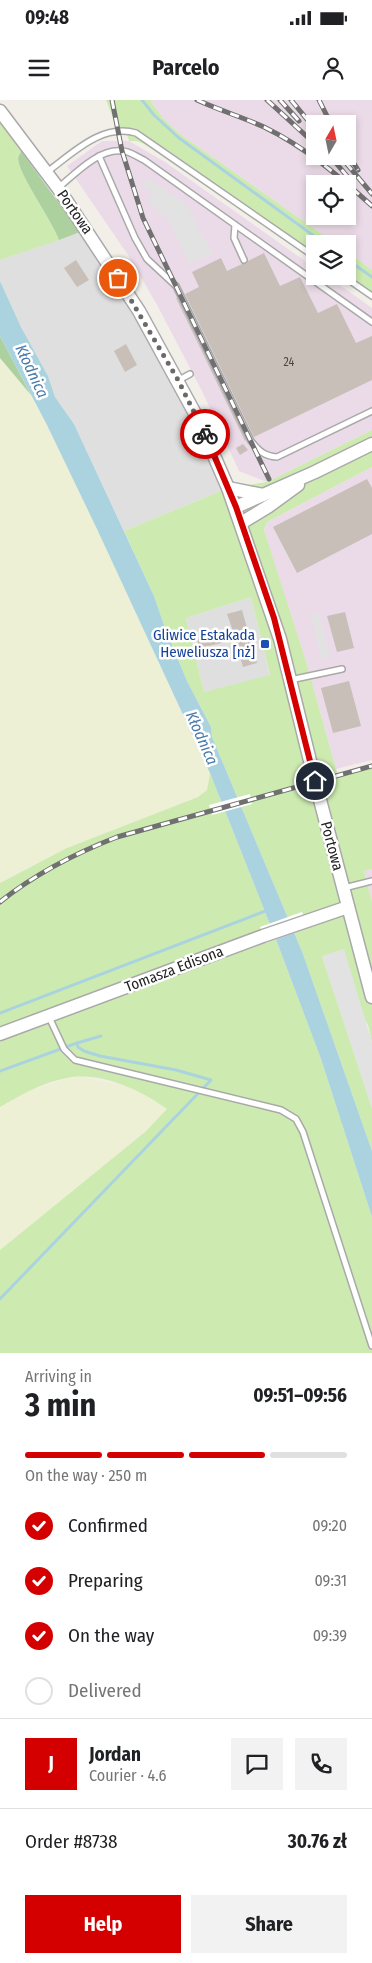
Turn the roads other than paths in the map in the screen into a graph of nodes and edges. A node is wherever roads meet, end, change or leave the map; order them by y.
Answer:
1 (0, 111) edge
2 (99, 156) junction
3 (47, 173) junction
4 (58, 188) junction
5 (235, 225) junction
6 (306, 251) edge
7 (244, 260) dead end
8 (356, 285) edge
9 (372, 296) edge
10 (372, 322) edge
11 (372, 411) edge
12 (372, 444) edge
13 (315, 472) junction
14 (228, 488) junction
15 (263, 495) junction
16 (236, 507) junction
17 (242, 523) junction
18 (342, 669) dead end
19 (290, 680) junction
20 (372, 881) edge
21 (343, 888) junction
22 (348, 907) junction
23 (372, 997) edge
24 (48, 1016) junction
25 (0, 1034) edge
26 (372, 1346) edge

1 - 3 street, Portowa
2 - 4 lane
2 - 5 lane
2 - 11 lane
3 - 4 street, Portowa
3 - 6 lane
4 - 14 street, Portowa
5 - 7 lane
5 - 10 lane
8 - 9 lane
12 - 13 street
13 - 15 street
13 - 17 street
14 - 15 street
14 - 16 street, Portowa
15 - 16 street
16 - 17 street, Portowa
17 - 19 street, Portowa
18 - 19 lane
19 - 21 street, Portowa
20 - 21 lane
21 - 22 street, Portowa
22 - 23 street, Portowa
22 - 24 street, Tomasza Edisona
24 - 25 street, Tomasza Edisona
24 - 26 lane

